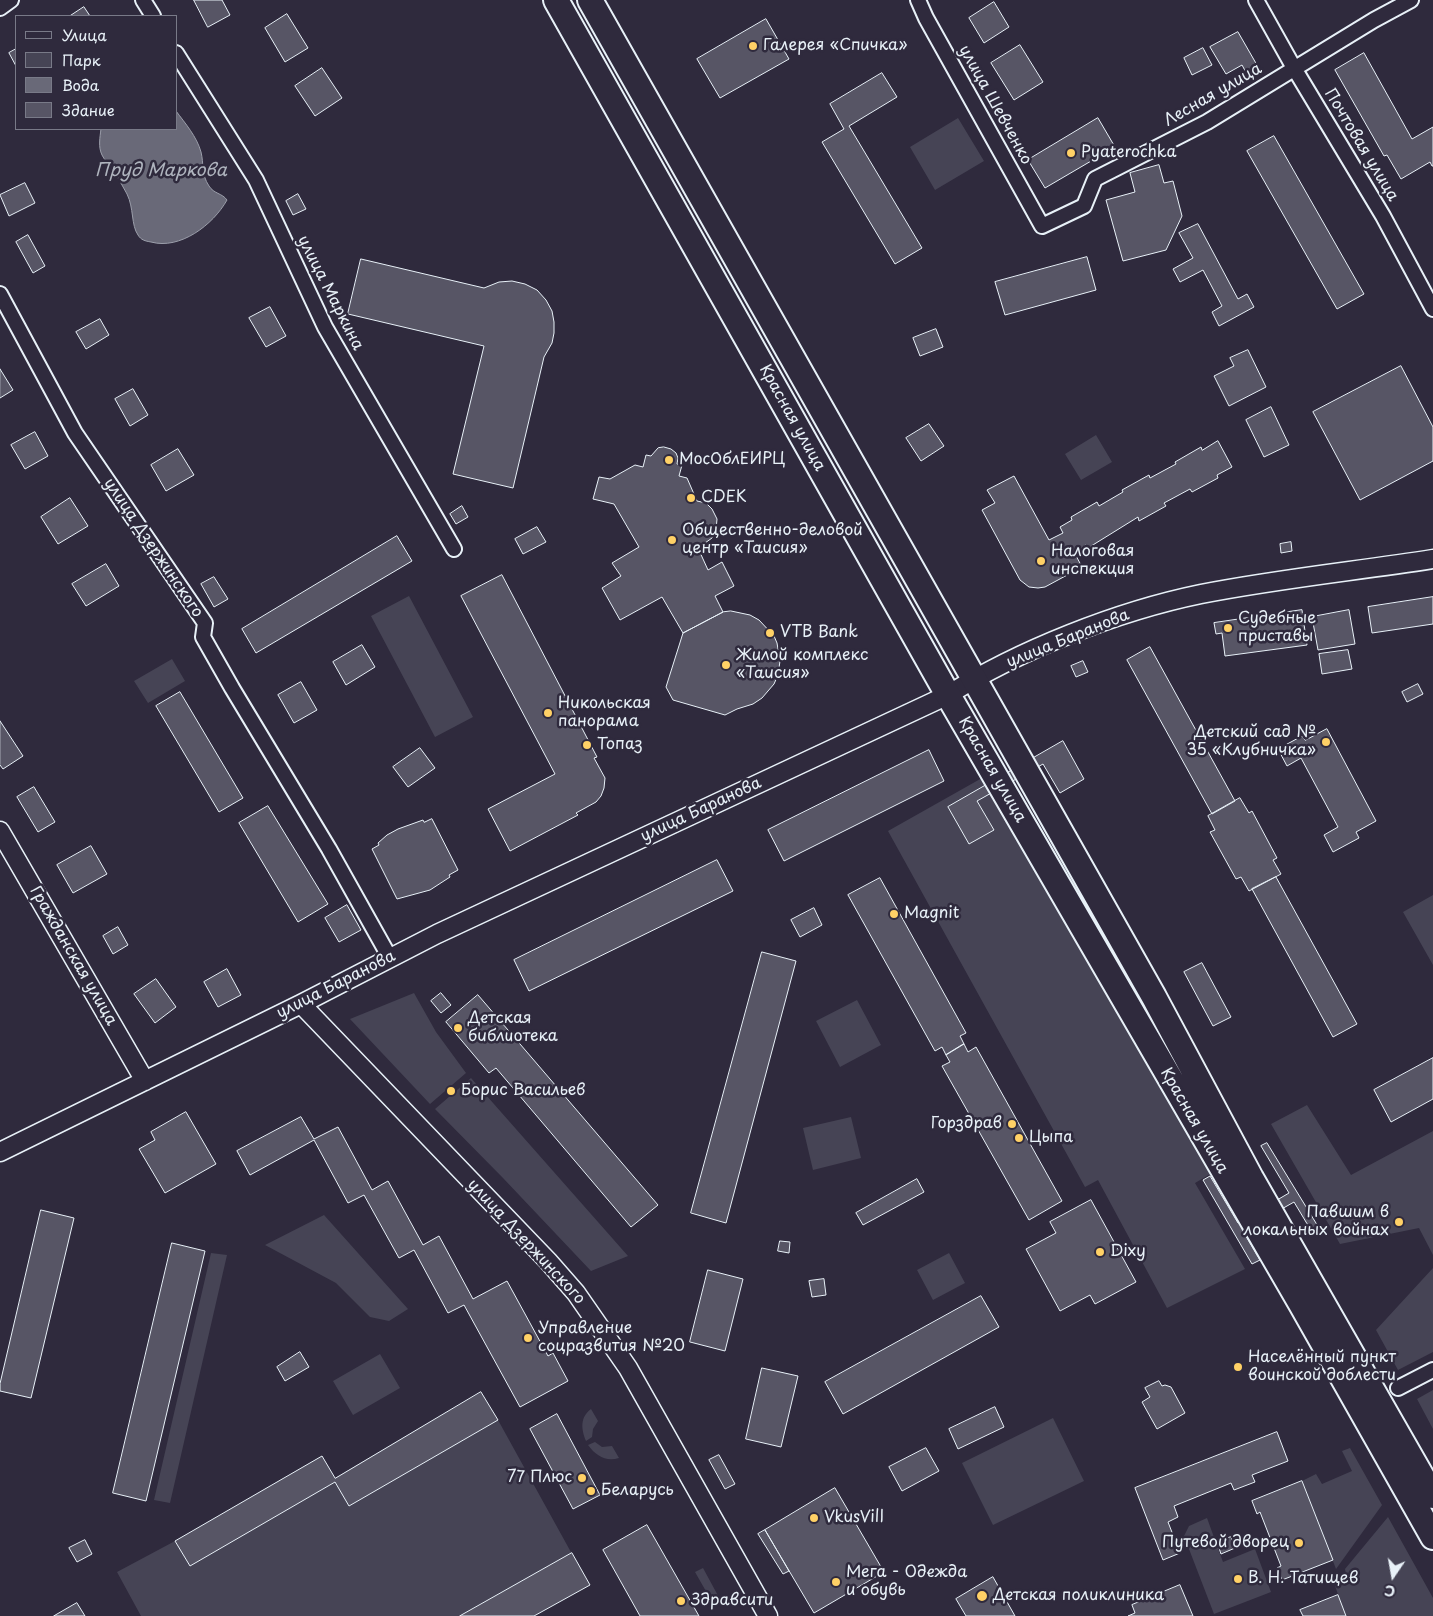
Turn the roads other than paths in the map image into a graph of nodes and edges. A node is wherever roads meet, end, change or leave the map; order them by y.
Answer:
1 (11, 0) edge
2 (143, 0) edge
3 (556, 0) edge
4 (590, 0) edge
5 (918, 0) edge
6 (1256, 0) edge
7 (1411, 0) edge
8 (0, 8) edge
9 (153, 15) edge
10 (178, 56) edge
11 (1294, 68) junction
12 (1042, 226) joint
13 (0, 294) edge
14 (1433, 309) edge
15 (454, 549) dead end
16 (1433, 559) edge
17 (973, 679) junction
18 (948, 695) junction
19 (0, 831) edge
20 (390, 958) junction
21 (333, 987) junction
22 (302, 1004) junction
23 (324, 1028) junction
24 (145, 1081) junction
25 (0, 1152) edge
26 (1433, 1370) edge
27 (1398, 1388) dead end
28 (1433, 1496) edge
29 (1433, 1538) edge
30 (768, 1616) edge

1 - 8 street
2 - 9 street
3 - 18 highway, Красная улица
4 - 17 highway, Красная улица
5 - 12 street, улица Шевченко
6 - 11 street, Почтовая улица
7 - 11 street, Лесная улица
10 - 15 street, улица Маркина
11 - 12 street, Лесная улица
11 - 14 street, Почтовая улица
13 - 20 street, улица Дзержинского
16 - 17 street, улица Баранова
17 - 18 street, улица Баранова
17 - 28 highway, Красная улица
18 - 20 street, улица Баранова
18 - 29 highway, Красная улица
19 - 24 street, Гражданская улица
20 - 21 street, улица Баранова
21 - 22 street, улица Баранова
21 - 23 street
22 - 23 street, улица Дзержинского
22 - 24 street, улица Баранова
23 - 30 street, улица Дзержинского
24 - 25 street, улица Баранова
26 - 27 street

